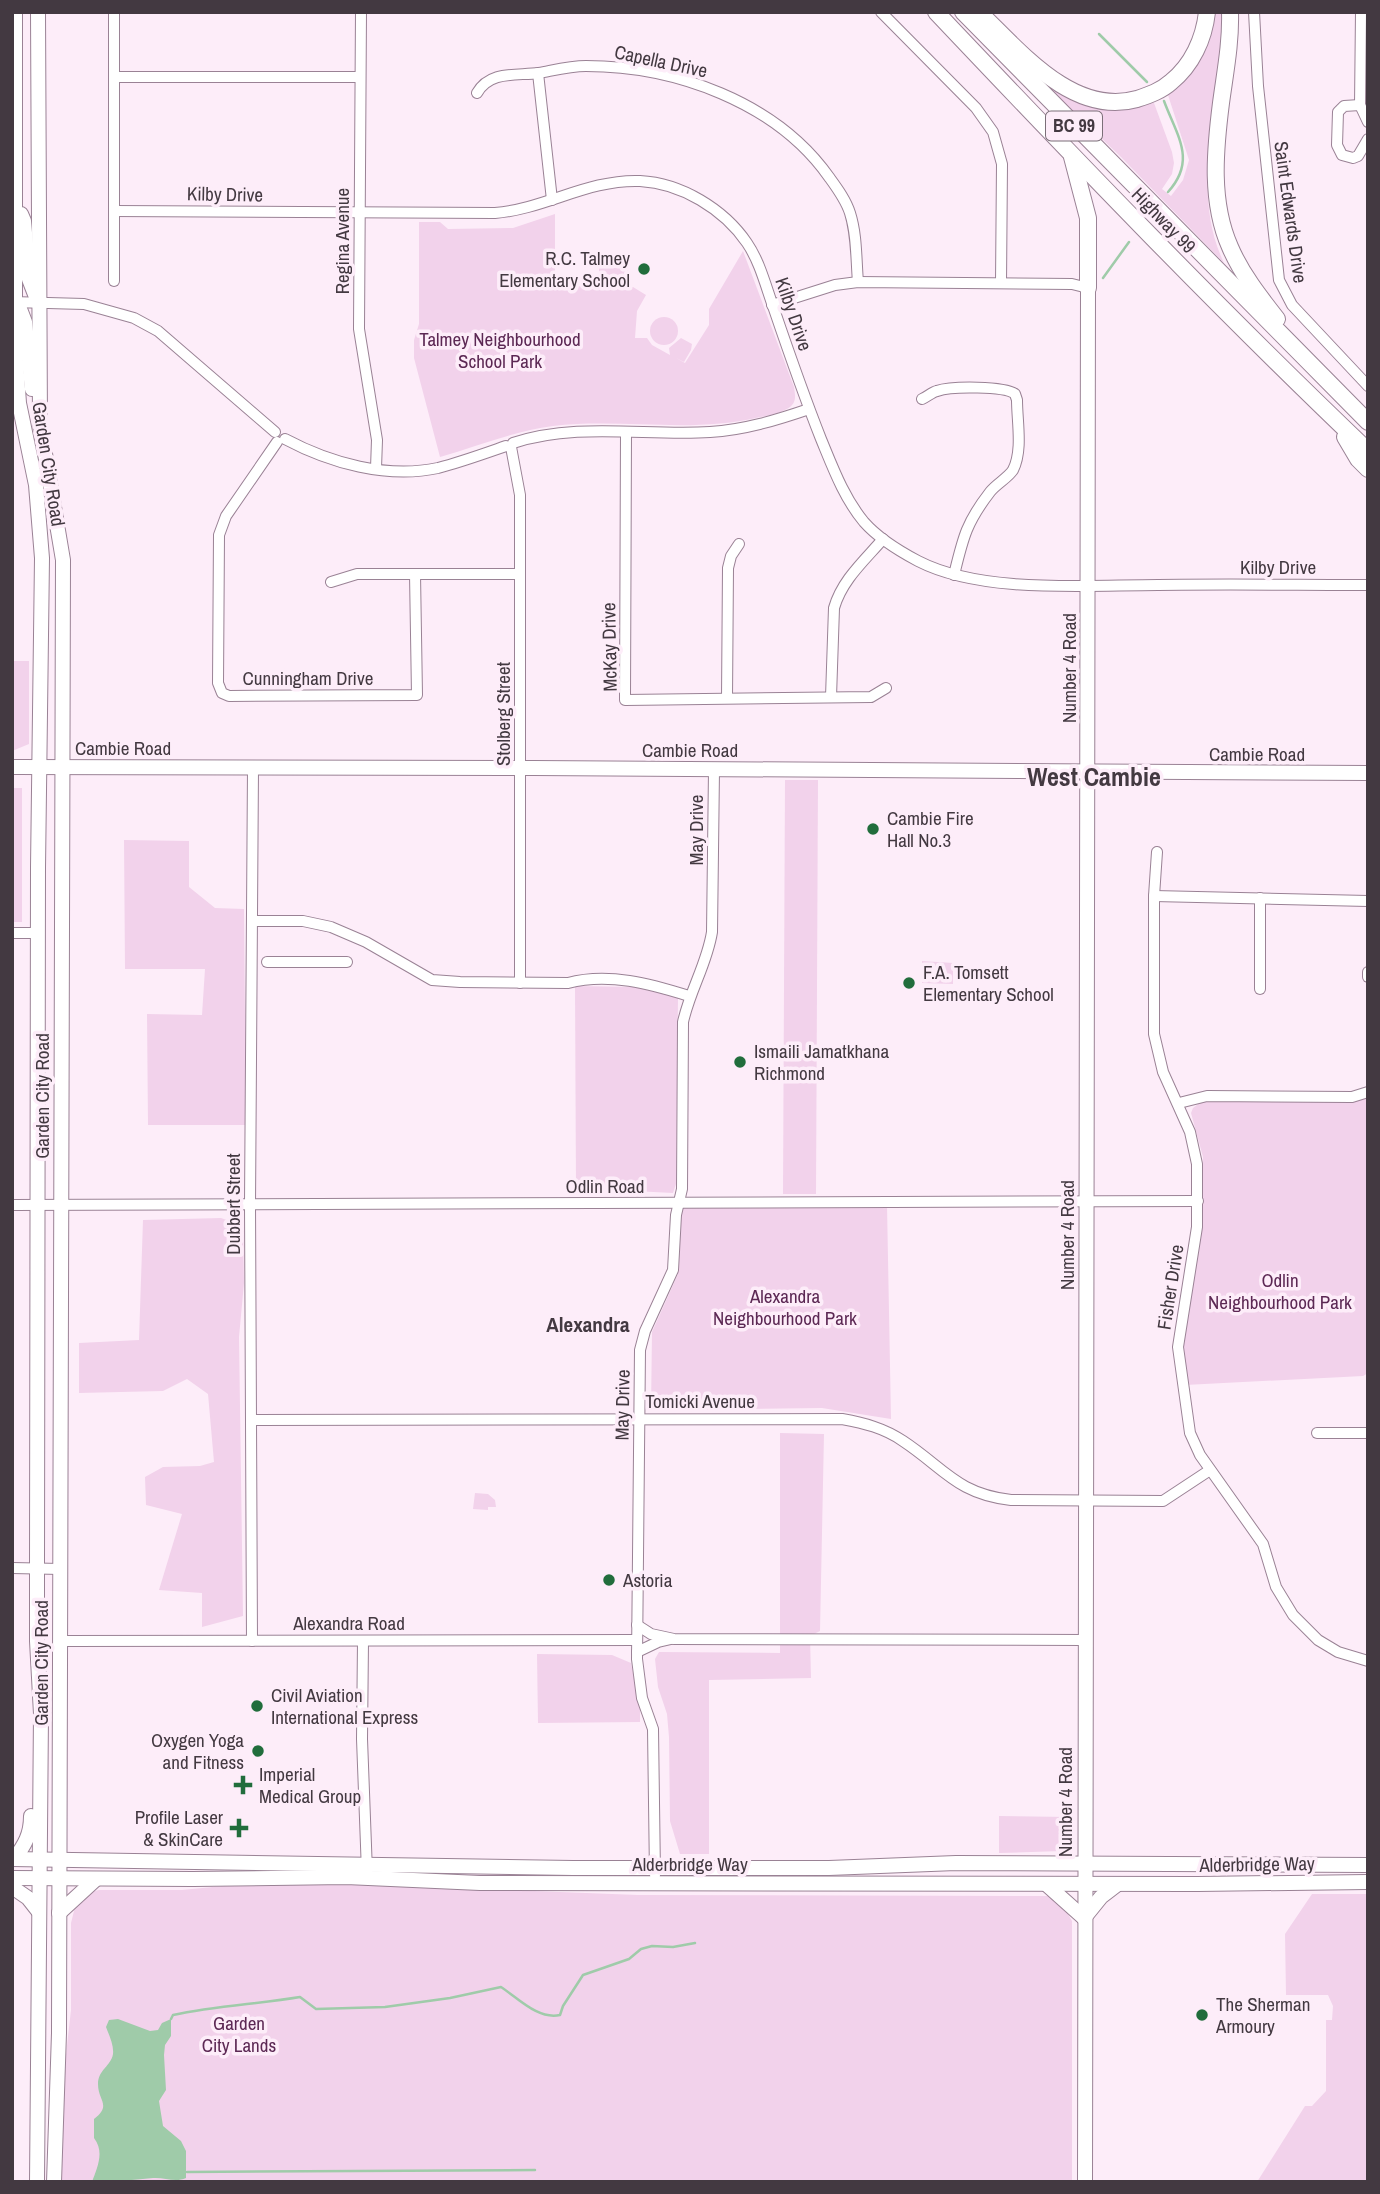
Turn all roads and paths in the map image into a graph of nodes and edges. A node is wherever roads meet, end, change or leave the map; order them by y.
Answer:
1 (15, 12) edge
2 (38, 12) edge
3 (114, 12) edge
4 (360, 12) edge
5 (881, 12) edge
6 (936, 12) edge
7 (963, 12) edge
8 (979, 12) edge
9 (1207, 12) edge
10 (1230, 12) edge
11 (1254, 12) edge
12 (1361, 12) edge
13 (538, 73) junction
14 (114, 77) junction
15 (360, 78) junction
16 (477, 93) dead end
17 (1360, 105) junction
18 (1368, 122) edge
19 (1368, 139) edge
20 (1070, 152) junction
21 (552, 200) junction
22 (16, 204) junction
23 (114, 211) junction
24 (360, 213) junction
25 (114, 281) dead end
26 (858, 282) junction
27 (1001, 283) junction
28 (1088, 288) junction
29 (14, 302) edge
30 (39, 303) junction
31 (772, 305) junction
32 (1307, 360) junction
33 (1368, 386) edge
34 (922, 399) dead end
35 (809, 409) junction
36 (1368, 422) edge
37 (40, 424) junction
38 (1339, 425) junction
39 (626, 433) junction
40 (279, 438) junction
41 (510, 445) junction
42 (1368, 451) edge
43 (376, 468) junction
44 (1368, 469) edge
45 (883, 539) junction
46 (739, 544) dead end
47 (415, 574) junction
48 (519, 574) junction
49 (954, 575) junction
50 (331, 582) dead end
51 (1088, 585) junction
52 (1368, 585) edge
53 (886, 688) dead end
54 (831, 697) junction
55 (727, 698) junction
56 (12, 767) edge
57 (41, 768) junction
58 (64, 768) junction
59 (253, 768) junction
60 (520, 768) junction
61 (714, 770) junction
62 (1088, 772) junction
63 (1368, 773) edge
64 (1157, 852) dead end
65 (1154, 896) junction
66 (1260, 898) junction
67 (1368, 901) edge
68 (252, 921) junction
69 (12, 933) edge
70 (38, 933) junction
71 (267, 962) dead end
72 (347, 962) dead end
73 (520, 982) junction
74 (1260, 989) dead end
75 (689, 996) junction
76 (1368, 1092) edge
77 (1179, 1103) junction
78 (1198, 1201) junction
79 (1086, 1202) junction
80 (679, 1203) junction
81 (250, 1204) junction
82 (12, 1205) edge
83 (37, 1205) junction
84 (61, 1205) junction
85 (638, 1418) junction
86 (251, 1420) junction
87 (1317, 1433) dead end
88 (1368, 1433) edge
89 (1210, 1470) junction
90 (1085, 1501) junction
91 (12, 1568) edge
92 (37, 1569) junction
93 (61, 1569) junction
94 (637, 1625) junction
95 (674, 1639) junction
96 (637, 1640) junction
97 (1085, 1640) junction
98 (61, 1641) junction
99 (252, 1641) junction
100 (363, 1641) junction
101 (637, 1652) junction
102 (1368, 1661) edge
103 (37, 1662) junction
104 (13, 1859) edge
105 (39, 1860) junction
106 (60, 1860) junction
107 (1084, 1863) junction
108 (1368, 1865) edge
109 (367, 1871) junction
110 (655, 1876) junction
111 (12, 1878) edge
112 (39, 1878) junction
113 (59, 1879) junction
114 (96, 1879) junction
115 (1368, 1882) edge
116 (1046, 1884) junction
117 (1084, 1884) junction
118 (1118, 1884) junction
119 (12, 1887) edge
120 (38, 1912) junction
121 (59, 1913) junction
122 (1084, 1917) junction
123 (37, 2182) edge
124 (54, 2182) edge
125 (1085, 2182) edge

1 - 22 main road, Garden City Road
2 - 30 main road, Garden City Road
3 - 14 street
4 - 15 street, Regina Avenue
5 - 27 street
6 - 20 highway, Highway 99 / BC 99
7 - 32 highway, Highway 99 / BC 99
8 - 9 highway
10 - 32 highway
11 - 33 street, Saint Edwards Drive
12 - 17 street
13 - 16 street, Capella Drive
13 - 21 street
13 - 26 street, Capella Drive
14 - 15 street
14 - 23 street
15 - 24 street, Regina Avenue
17 - 18 street
17 - 19 street
20 - 28 highway
20 - 38 highway, Highway 99 / BC 99
21 - 24 street, Kilby Drive
21 - 31 street, Kilby Drive
22 - 29 main road, Garden City Road
22 - 30 main road
23 - 24 street, Kilby Drive
23 - 25 street
24 - 43 street, Regina Avenue
26 - 27 street
26 - 31 street
27 - 28 street
28 - 51 main road, Number 4 Road
29 - 30 street
29 - 37 main road
29 - 57 main road, Garden City Road
30 - 37 main road, Garden City Road
30 - 40 street
31 - 35 street, Kilby Drive
32 - 36 highway, Highway 99 / BC 99
34 - 49 street
35 - 39 street
35 - 45 street, Kilby Drive
37 - 58 main road, Garden City Road
38 - 42 highway, Highway 99 / BC 99
38 - 44 highway
39 - 41 street
39 - 55 street, McKay Drive
40 - 43 street
40 - 47 street, Cunningham Drive
41 - 43 street
41 - 48 street, Stolberg Street
45 - 49 street, Kilby Drive
45 - 54 street
46 - 55 street
47 - 48 street
47 - 50 street
48 - 60 street, Stolberg Street
49 - 51 street, Kilby Drive
51 - 52 street, Kilby Drive
51 - 62 main road, Number 4 Road
53 - 54 street, McKay Drive
54 - 55 street, McKay Drive
56 - 57 main road, Cambie Road
57 - 58 main road, Cambie Road
57 - 70 main road, Garden City Road
58 - 59 main road, Cambie Road
58 - 84 main road, Garden City Road
59 - 60 main road, Cambie Road
59 - 68 street, Dubbert Street
60 - 61 main road, Cambie Road
60 - 73 street, Stolberg Street
61 - 62 main road, Cambie Road
61 - 75 street, May Drive
62 - 63 main road, Cambie Road
62 - 79 main road, Number 4 Road
64 - 65 street, Fisher Drive
65 - 66 street
65 - 77 street, Fisher Drive
66 - 67 street
66 - 74 street
68 - 73 street
68 - 81 street, Dubbert Street
69 - 70 street
70 - 83 main road, Garden City Road
71 - 72 street
73 - 75 street
75 - 80 street, May Drive
76 - 77 street
77 - 78 street, Fisher Drive
78 - 79 street, Odlin Road
78 - 89 street, Fisher Drive
79 - 80 street, Odlin Road
79 - 90 main road, Number 4 Road
80 - 81 street, Odlin Road
80 - 85 street, May Drive
81 - 84 street, Odlin Road
81 - 86 street, Dubbert Street
82 - 83 street, Odlin Road
83 - 84 street, Odlin Road
83 - 92 main road, Garden City Road
84 - 93 main road, Garden City Road
85 - 86 street, Tomicki Avenue
85 - 90 street, Tomicki Avenue
85 - 94 street, May Drive
86 - 99 street, Dubbert Street
87 - 88 street
89 - 90 street, Tomicki Avenue
89 - 102 street, Fisher Drive
90 - 97 main road, Number 4 Road
91 - 92 street
92 - 93 street
92 - 103 main road, Garden City Road
93 - 98 main road, Garden City Road
94 - 95 street
94 - 96 street, May Drive
95 - 97 street
95 - 101 street
96 - 100 street, Alexandra Road
96 - 101 street, May Drive
97 - 107 main road, Number 4 Road
98 - 99 street, Alexandra Road
98 - 106 main road, Garden City Road
99 - 100 street, Alexandra Road
100 - 109 street
101 - 110 street, May Drive
103 - 104 main road
103 - 105 main road, Garden City Road
104 - 105 main road, Alderbridge Way
105 - 106 main road, Alderbridge Way
105 - 112 main road, Garden City Road
106 - 109 main road, Alderbridge Way
106 - 113 main road, Garden City Road
107 - 108 main road, Alderbridge Way
107 - 110 main road, Alderbridge Way
107 - 117 main road, Number 4 Road
109 - 110 main road, Alderbridge Way
109 - 114 main road, Alderbridge Way
110 - 116 main road, Alderbridge Way
111 - 112 main road, Alderbridge Way
112 - 113 main road, Alderbridge Way
112 - 120 main road, Garden City Road
113 - 114 main road, Alderbridge Way
113 - 121 main road, Garden City Road
114 - 121 main road
115 - 118 main road, Alderbridge Way
116 - 117 main road, Alderbridge Way
116 - 122 main road
117 - 118 main road, Alderbridge Way
117 - 122 main road, Number 4 Road
118 - 122 main road
119 - 120 main road
120 - 123 main road, Garden City Road
121 - 124 main road, Garden City Road
122 - 125 main road, Number 4 Road

